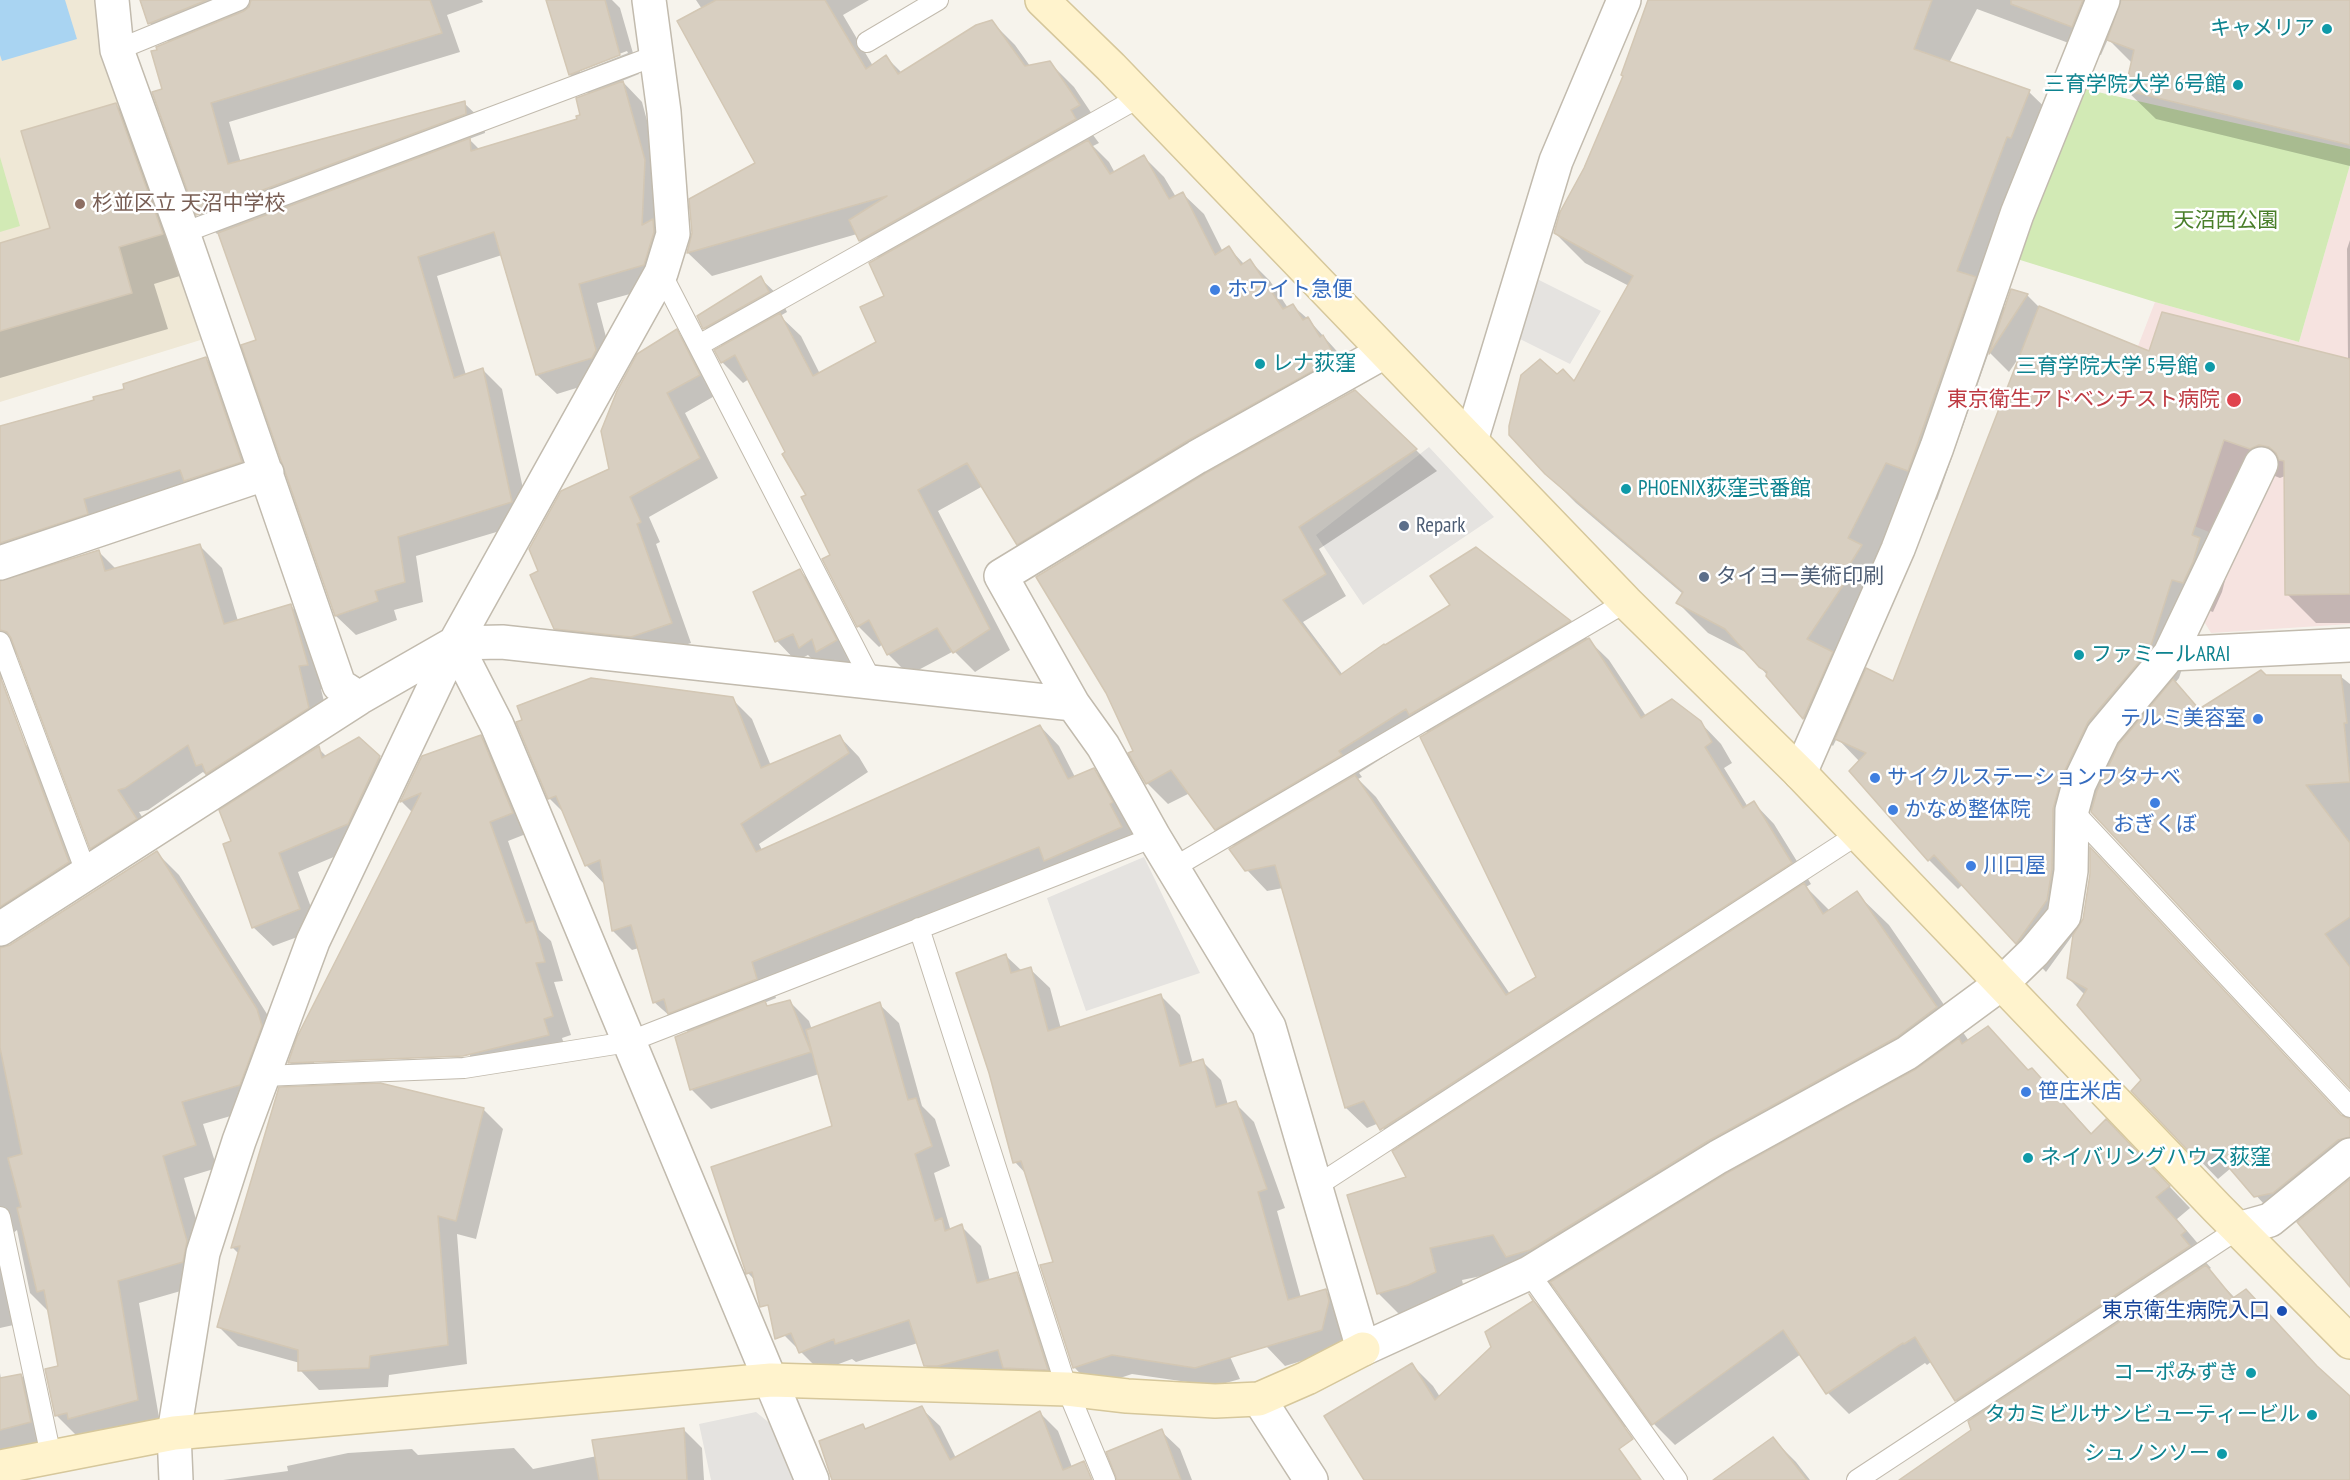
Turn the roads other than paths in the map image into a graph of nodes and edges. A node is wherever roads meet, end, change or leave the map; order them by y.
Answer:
1 (112, 0) edge
2 (239, 0) edge
3 (649, 0) edge
4 (938, 0) edge
5 (1042, 0) edge
6 (1624, 0) edge
7 (2103, 0) edge
8 (867, 42) dead end
9 (117, 50) junction
10 (657, 55) junction
11 (1138, 98) junction
12 (183, 233) junction
13 (661, 273) junction
14 (699, 345) junction
15 (1384, 352) junction
16 (1471, 441) junction
17 (2261, 464) dead end
18 (267, 473) junction
19 (0, 563) edge
20 (1626, 602) junction
21 (0, 642) edge
22 (455, 643) junction
23 (2350, 645) edge
24 (2170, 654) junction
25 (871, 680) junction
26 (359, 698) junction
27 (1073, 704) junction
28 (1800, 773) junction
29 (2072, 810) junction
30 (1858, 834) junction
31 (1154, 837) junction
32 (1173, 868) junction
33 (86, 872) junction
34 (919, 928) junction
35 (0, 929) edge
36 (2002, 983) junction
37 (628, 1042) junction
38 (263, 1076) junction
39 (2350, 1107) edge
40 (2350, 1155) edge
41 (1315, 1187) junction
42 (0, 1217) edge
43 (2238, 1229) junction
44 (1529, 1273) junction
45 (2350, 1342) edge
46 (1363, 1349) junction
47 (771, 1380) junction
48 (1067, 1389) junction
49 (1259, 1399) junction
50 (174, 1433) junction
51 (51, 1456) junction
52 (0, 1467) edge
53 (176, 1480) edge
54 (812, 1480) edge
55 (1105, 1480) edge
56 (1311, 1480) edge
57 (1677, 1480) edge
58 (1857, 1480) edge

1 - 9 street
2 - 9 lane
3 - 10 street
4 - 8 lane
5 - 11 street
6 - 16 street
7 - 28 street
9 - 12 street
10 - 12 lane
10 - 13 street
11 - 14 lane
11 - 15 street
12 - 18 street
13 - 14 lane
13 - 22 street
14 - 25 lane
15 - 16 street
15 - 27 street
16 - 20 street
17 - 24 street
18 - 19 street
18 - 26 street
20 - 28 street
20 - 32 lane
21 - 33 lane
22 - 25 street
22 - 26 street
22 - 37 street
22 - 38 street
23 - 24 street
24 - 29 street
25 - 27 street
26 - 33 street
27 - 31 street
28 - 30 street
29 - 36 street
29 - 39 lane
30 - 36 street
30 - 41 lane
31 - 32 street
31 - 34 lane
32 - 41 street
33 - 35 street
34 - 37 lane
34 - 48 lane
36 - 43 street
36 - 44 street
37 - 38 lane
37 - 47 street
38 - 50 street
40 - 43 street
41 - 46 street
42 - 51 lane
43 - 45 street
43 - 58 lane
44 - 46 street
44 - 57 lane
46 - 49 street
47 - 48 street
47 - 50 street
47 - 54 street
48 - 49 street
48 - 55 lane
49 - 56 street
50 - 51 street
50 - 53 street
51 - 52 street

